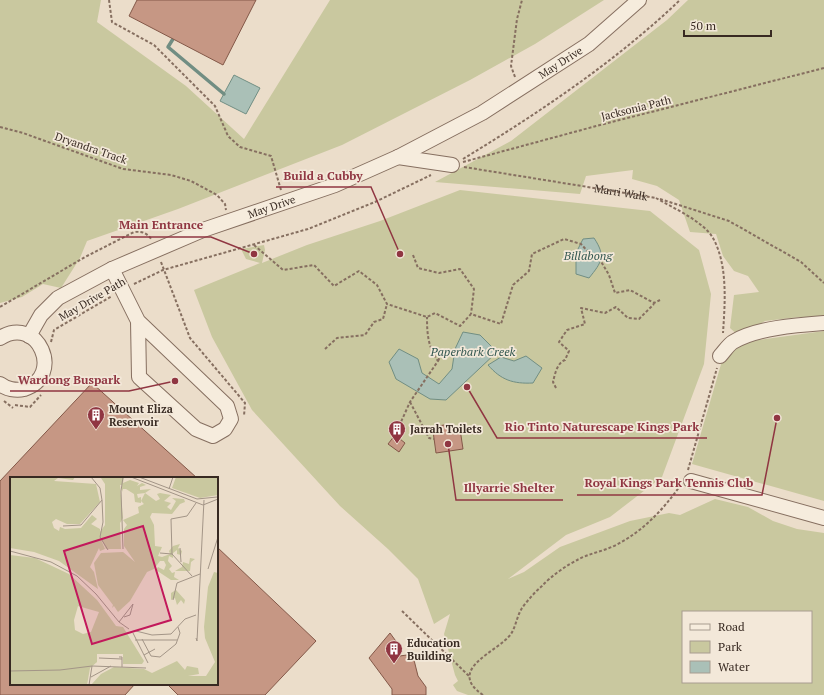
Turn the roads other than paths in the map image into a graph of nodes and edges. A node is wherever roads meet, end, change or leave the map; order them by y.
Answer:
1 (639, 0) edge
2 (398, 156) junction
3 (452, 166) road end
4 (112, 269) junction
5 (138, 321) junction
6 (824, 323) edge
7 (29, 336) junction
8 (0, 338) edge
9 (720, 356) road end
10 (1, 391) edge
11 (686, 480) road end
12 (824, 518) edge

1 - 2 street, May Drive
2 - 3 street
2 - 4 street, May Drive
4 - 5 street
4 - 7 street, May Drive
5 - 5 street
6 - 9 street
7 - 8 street
7 - 10 street
11 - 12 street

